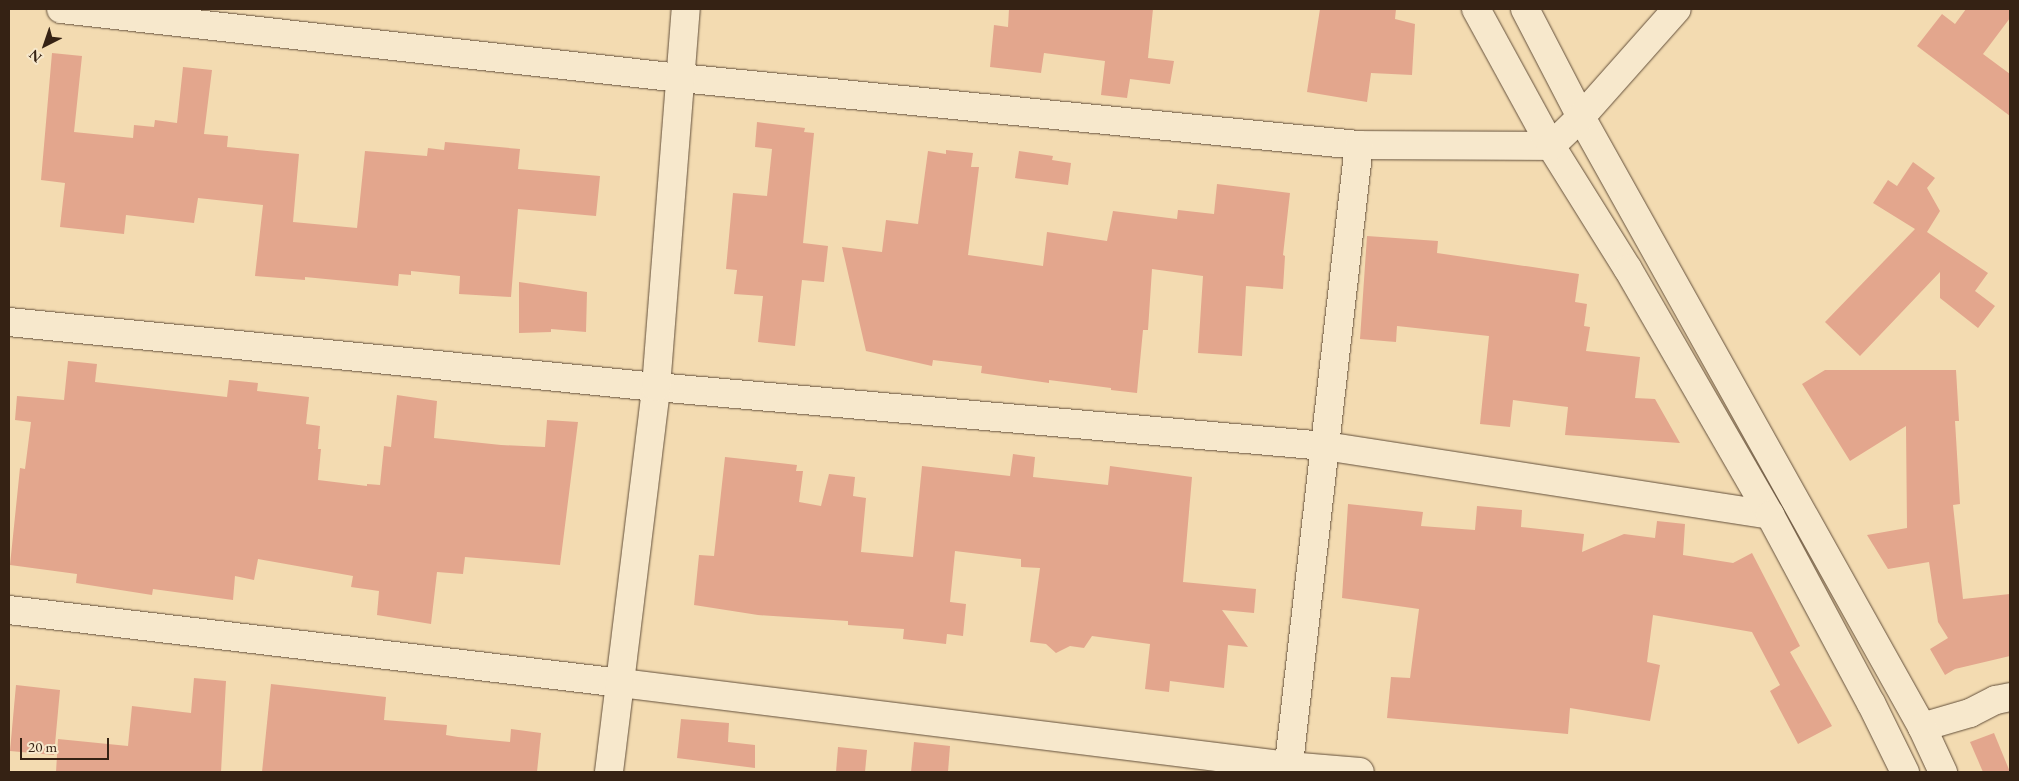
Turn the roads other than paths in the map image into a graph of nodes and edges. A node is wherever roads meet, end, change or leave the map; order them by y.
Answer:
1 (61, 9) edge
2 (686, 9) edge
3 (1476, 9) edge
4 (1525, 9) edge
5 (1677, 9) edge
6 (680, 78) junction
7 (1581, 117) junction
8 (1359, 145) junction
9 (1551, 146) junction
10 (9, 322) edge
11 (656, 387) junction
12 (1325, 446) junction
13 (1770, 515) junction
14 (9, 610) edge
15 (621, 683) junction
16 (2010, 697) edge
17 (1922, 727) junction
18 (1288, 769) edge
19 (609, 772) edge
20 (1360, 772) edge
21 (1905, 772) edge
22 (1943, 772) edge

1 - 6 street
2 - 6 street
3 - 9 street
4 - 7 street
5 - 7 street
6 - 8 street
6 - 11 street
7 - 9 street
7 - 17 street
8 - 9 street
8 - 12 street
9 - 13 street
10 - 11 street
11 - 12 street
11 - 15 street
12 - 13 street
12 - 18 street
13 - 21 street
14 - 15 street
15 - 18 street
15 - 19 street
16 - 17 street
17 - 22 street
18 - 20 street

